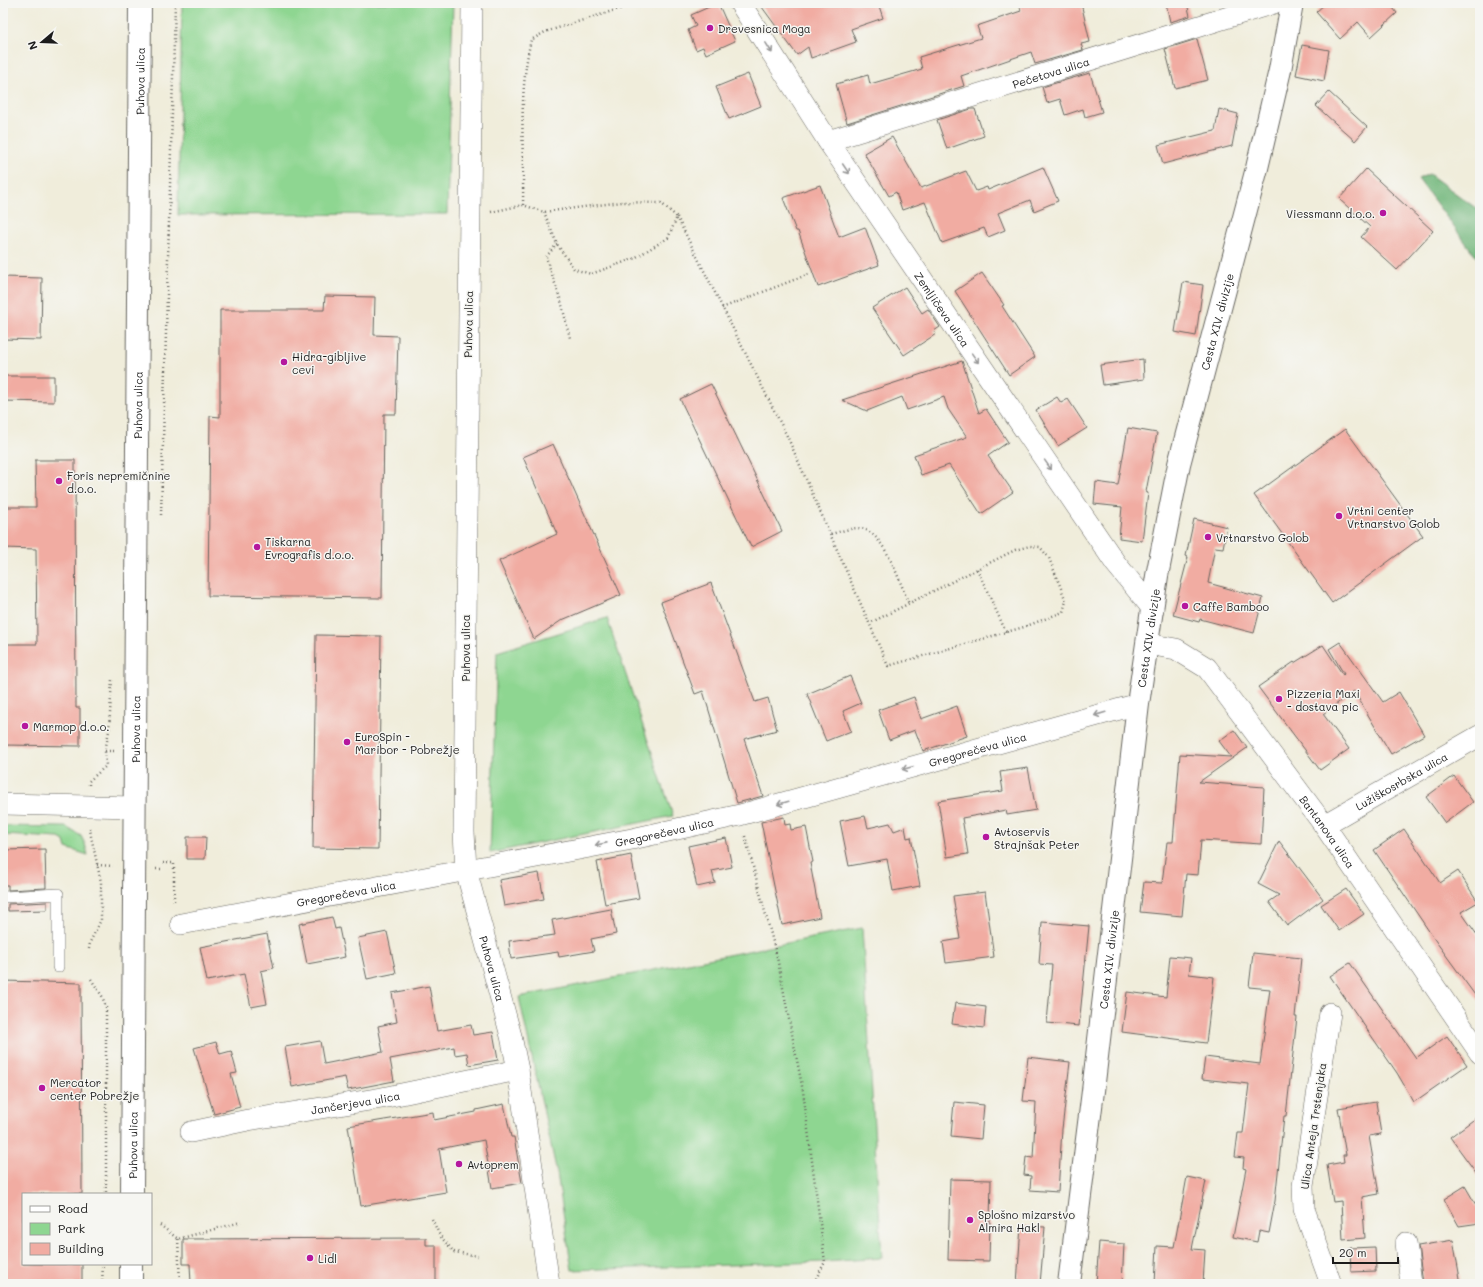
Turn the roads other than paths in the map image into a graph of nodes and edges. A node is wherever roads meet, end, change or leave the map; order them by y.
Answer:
1 (140, 3) edge
2 (472, 3) edge
3 (740, 3) edge
4 (1274, 3) edge
5 (1292, 3) edge
6 (828, 141) junction
7 (1153, 609) junction
8 (1147, 644) junction
9 (1138, 704) junction
10 (1479, 736) dead end
11 (3, 804) edge
12 (134, 807) junction
13 (1324, 825) junction
14 (466, 870) junction
15 (3, 897) edge
16 (181, 924) road end
17 (58, 967) dead end
18 (1330, 1012) dead end
19 (1480, 1053) edge
20 (518, 1070) junction
21 (191, 1132) dead end
22 (132, 1193) edge
23 (1406, 1244) dead end
24 (131, 1265) edge
25 (131, 1284) edge
26 (549, 1284) edge
27 (1069, 1284) edge
28 (1331, 1284) edge
29 (1411, 1284) edge

1 - 12 street, Puhova ulica
2 - 14 street, Puhova ulica
3 -> 6 street, Zemljičeva ulica
4 - 6 street, Pečetova ulica
5 - 7 street, Cesta XIV. divizije
6 -> 7 street, Zemljičeva ulica
7 - 8 street, Cesta XIV. divizije
8 - 9 street, Cesta XIV. divizije
8 - 13 street, Bantanova ulica
9 -> 14 street, Gregorečeva ulica
9 - 27 street, Cesta XIV. divizije
10 - 13 street, Lužiškosrbska ulica
11 - 12 street
12 - 22 street, Puhova ulica
13 - 19 street, Bantanova ulica
14 - 16 street, Gregorečeva ulica
14 - 20 street, Puhova ulica
15 - 17 lane
18 - 28 street, Ulica Anteja Trstenjaka
20 - 21 street, Jančerjeva ulica
20 - 26 street, Puhova ulica
23 - 29 street
24 - 25 street

